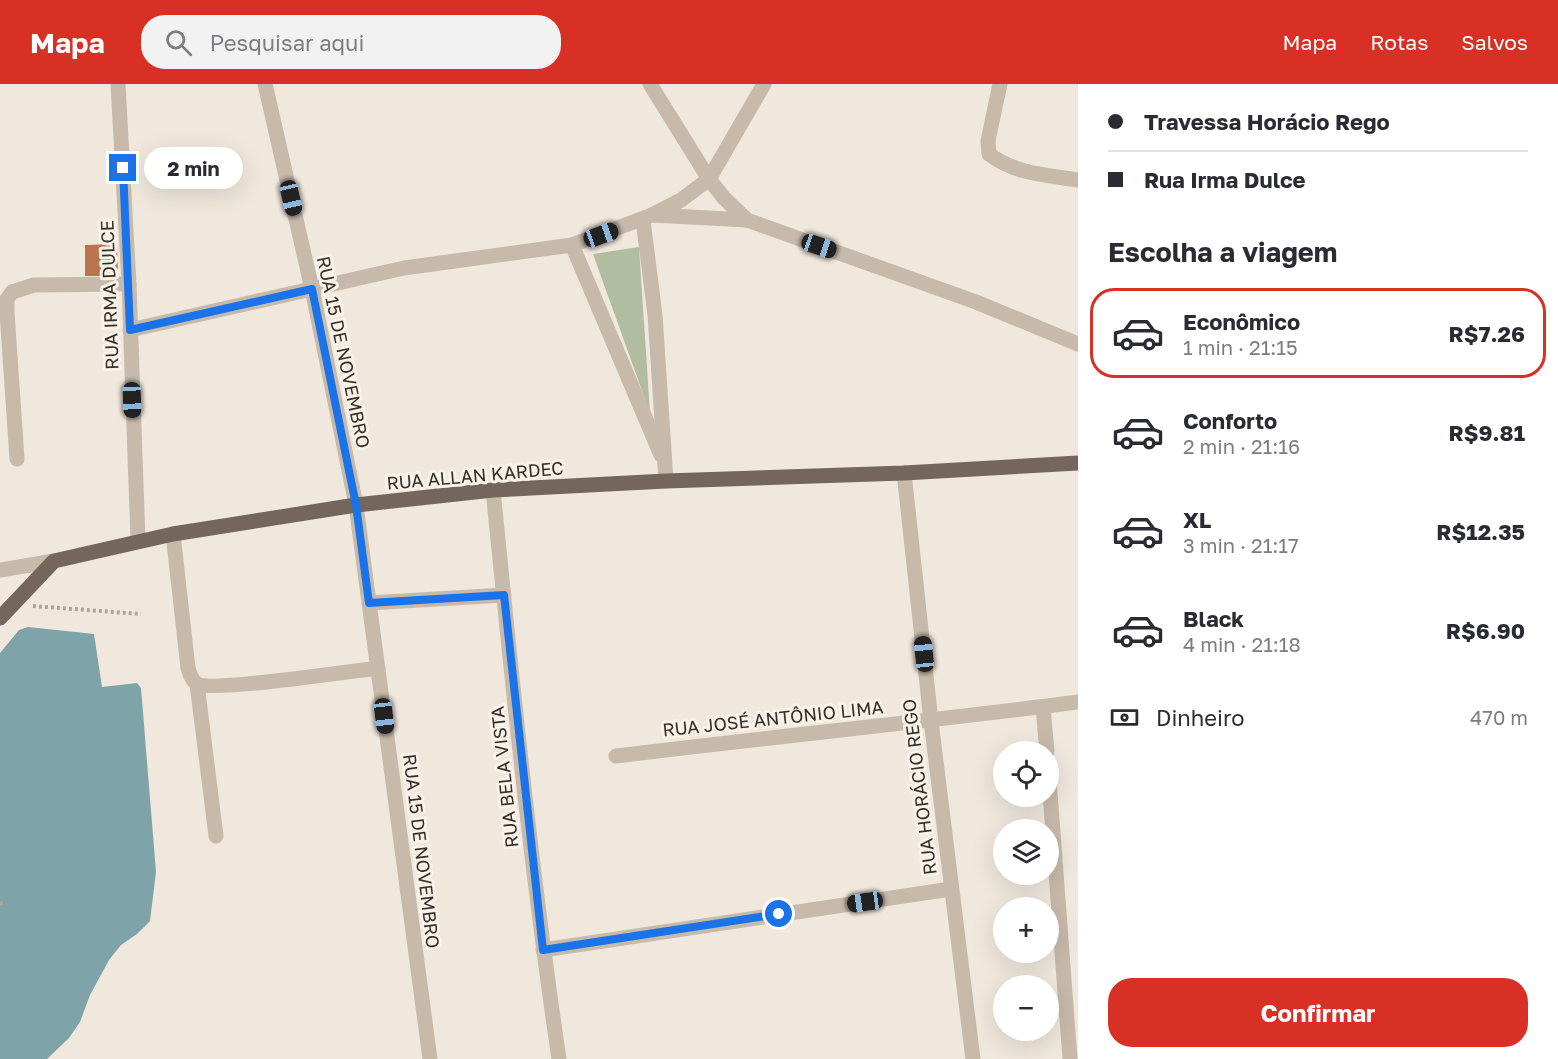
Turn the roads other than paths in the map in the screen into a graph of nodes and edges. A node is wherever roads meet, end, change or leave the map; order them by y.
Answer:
1 (118, 84) edge
2 (268, 84) edge
3 (650, 84) edge
4 (764, 84) edge
5 (1000, 84) edge
6 (709, 179) junction
7 (1078, 180) edge
8 (647, 218) junction
9 (747, 220) junction
10 (572, 245) junction
11 (129, 284) junction
12 (312, 289) junction
13 (130, 330) junction
14 (1078, 345) edge
15 (16, 459) dead end
16 (1078, 463) edge
17 (904, 473) junction
18 (666, 474) junction
19 (493, 490) junction
20 (356, 505) junction
21 (173, 534) junction
22 (138, 541) junction
23 (54, 561) junction
24 (0, 570) edge
25 (504, 595) junction
26 (369, 603) junction
27 (0, 618) edge
28 (378, 668) junction
29 (197, 684) junction
30 (1078, 702) edge
31 (1043, 707) junction
32 (931, 721) junction
33 (1046, 741) edge
34 (616, 756) dead end
35 (1052, 807) edge
36 (216, 836) dead end
37 (951, 889) junction
38 (543, 950) junction
39 (1073, 1027) edge
40 (430, 1059) edge
41 (559, 1059) edge
42 (972, 1059) edge
43 (1070, 1059) edge

1 - 11 street, RUA IRMA DULCE
2 - 12 street, RUA 15 DE NOVEMBRO
3 - 6 street
4 - 6 street
5 - 7 street
6 - 8 street
6 - 9 street
8 - 9 street
8 - 10 street
8 - 18 street
9 - 14 street
10 - 12 street
10 - 18 street
11 - 13 street, RUA IRMA DULCE
11 - 15 street
12 - 13 street
12 - 20 street, RUA 15 DE NOVEMBRO
13 - 22 street, RUA IRMA DULCE
16 - 17 main road, RUA ALLAN KARDEC
17 - 18 main road, RUA ALLAN KARDEC
17 - 32 street, RUA HORÁCIO REGO
18 - 19 main road, RUA ALLAN KARDEC
19 - 20 main road, RUA ALLAN KARDEC
19 - 25 street, RUA BELA VISTA
20 - 21 main road, RUA ALLAN KARDEC
20 - 26 street, RUA 15 DE NOVEMBRO
21 - 22 main road, RUA ALLAN KARDEC
21 - 29 street
22 - 23 main road, RUA ALLAN KARDEC
23 - 24 street, RUA ALLAN KARDEC
23 - 27 main road
25 - 26 street
25 - 38 street, RUA BELA VISTA
26 - 28 street, RUA 15 DE NOVEMBRO
28 - 29 street
28 - 40 street, RUA 15 DE NOVEMBRO
29 - 36 street
30 - 31 street, RUA JOSÉ ANTÔNIO LIMA
31 - 32 street, RUA JOSÉ ANTÔNIO LIMA
31 - 33 street
32 - 34 street, RUA JOSÉ ANTÔNIO LIMA
32 - 37 street, RUA HORÁCIO REGO
35 - 39 street
37 - 38 street
37 - 42 street, RUA HORÁCIO REGO
38 - 41 street, RUA BELA VISTA
39 - 43 street

